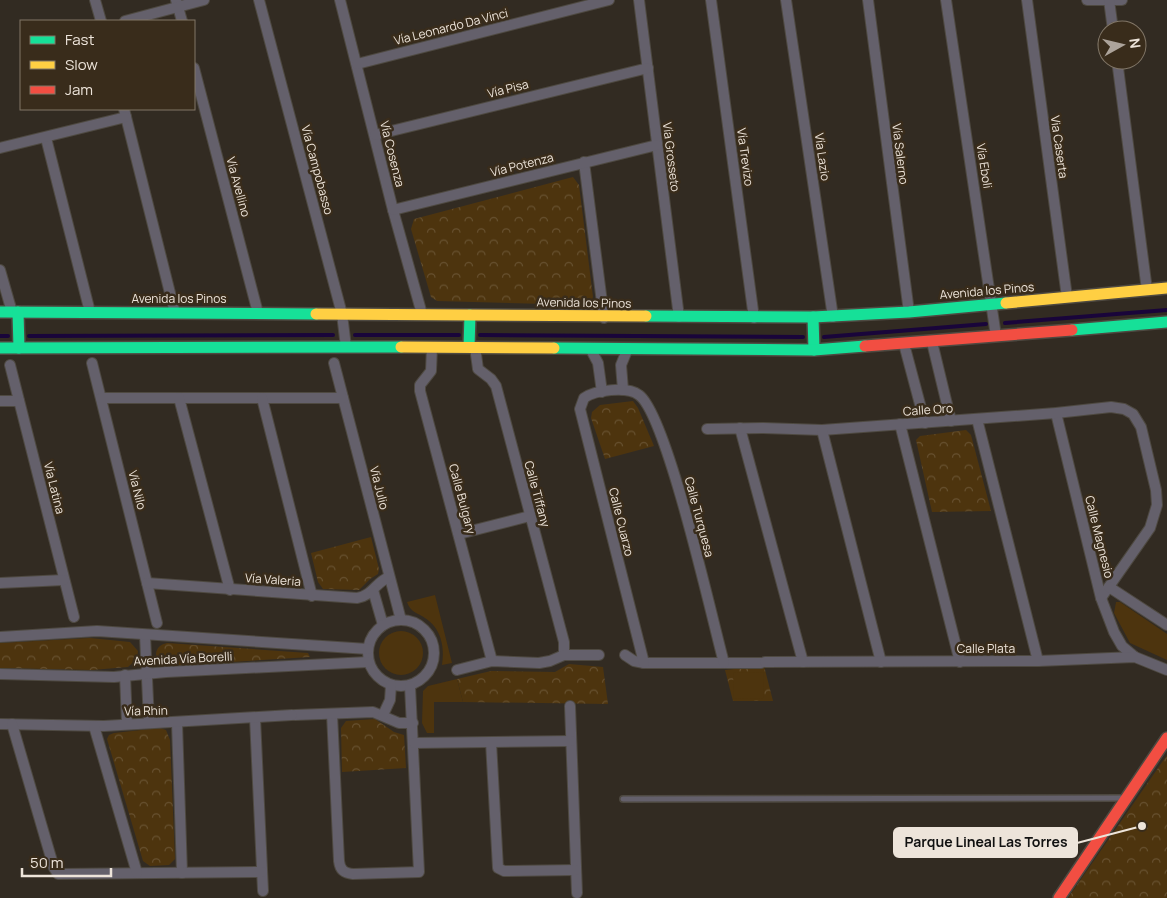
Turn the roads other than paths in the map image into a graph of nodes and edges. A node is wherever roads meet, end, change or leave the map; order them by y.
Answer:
1 (95, 0) edge
2 (204, 0) edge
3 (259, 0) edge
4 (340, 0) edge
5 (609, 0) edge
6 (639, 0) edge
7 (711, 0) edge
8 (786, 0) edge
9 (868, 0) edge
10 (946, 0) edge
11 (1027, 0) edge
12 (1087, 0) edge
13 (1122, 0) edge
14 (1109, 1) edge
15 (177, 4) edge
16 (101, 20) edge
17 (128, 20) edge
18 (182, 20) edge
19 (1112, 20) edge
20 (357, 64) junction
21 (648, 68) junction
22 (1118, 70) edge
23 (195, 72) edge
24 (125, 113) edge
25 (375, 135) junction
26 (46, 138) junction
27 (657, 145) junction
28 (0, 148) edge
29 (584, 162) junction
30 (393, 210) junction
31 (0, 270) edge
32 (1167, 288) edge
33 (1146, 290) junction
34 (1066, 297) junction
35 (993, 304) junction
36 (10, 312) edge
37 (90, 312) junction
38 (909, 312) junction
39 (175, 313) junction
40 (258, 313) junction
41 (342, 314) junction
42 (422, 314) junction
43 (470, 316) junction
44 (679, 317) junction
45 (813, 317) junction
46 (833, 317) junction
47 (604, 318) junction
48 (754, 318) junction
49 (1167, 322) edge
50 (996, 336) junction
51 (932, 342) junction
52 (904, 344) junction
53 (432, 347) junction
54 (472, 347) junction
55 (0, 348) edge
56 (19, 348) junction
57 (346, 348) junction
58 (590, 348) junction
59 (628, 348) junction
60 (814, 350) junction
61 (92, 363) dead end
62 (334, 363) dead end
63 (10, 365) dead end
64 (626, 390) junction
65 (597, 393) junction
66 (101, 398) junction
67 (179, 398) junction
68 (262, 398) junction
69 (343, 398) junction
70 (0, 401) edge
71 (19, 401) junction
72 (1056, 413) junction
73 (977, 419) junction
74 (951, 421) junction
75 (924, 423) junction
76 (900, 424) junction
77 (740, 428) junction
78 (707, 429) dead end
79 (822, 430) junction
80 (530, 516) junction
81 (459, 534) junction
82 (389, 577) junction
83 (64, 580) junction
84 (0, 583) edge
85 (147, 583) junction
86 (1109, 587) junction
87 (230, 590) junction
88 (372, 590) junction
89 (312, 596) junction
90 (1101, 598) junction
91 (74, 616) dead end
92 (402, 620) junction
93 (157, 623) dead end
94 (383, 625) junction
95 (1167, 625) edge
96 (145, 635) junction
97 (0, 637) edge
98 (334, 648) junction
99 (368, 650) junction
100 (564, 655) junction
101 (599, 655) dead end
102 (625, 655) dead end
103 (1136, 657) junction
104 (492, 660) junction
105 (368, 662) junction
106 (803, 662) junction
107 (881, 662) junction
108 (960, 662) junction
109 (1038, 662) junction
110 (644, 663) junction
111 (724, 663) junction
112 (334, 664) junction
113 (457, 670) dead end
114 (1167, 670) edge
115 (146, 673) junction
116 (0, 674) edge
117 (124, 676) junction
118 (391, 685) junction
119 (410, 686) junction
120 (570, 706) dead end
121 (332, 714) junction
122 (383, 714) junction
123 (255, 718) junction
124 (149, 722) junction
125 (127, 723) junction
126 (177, 723) junction
127 (413, 723) junction
128 (0, 724) edge
129 (12, 724) junction
130 (94, 726) junction
131 (1167, 738) edge
132 (571, 741) junction
133 (491, 742) junction
134 (414, 743) junction
135 (1125, 798) junction
136 (623, 799) dead end
137 (576, 870) junction
138 (262, 872) junction
139 (136, 873) junction
140 (182, 873) junction
141 (263, 891) dead end
142 (577, 893) dead end
143 (1059, 898) edge

1 - 16 street
2 - 15 street
3 - 41 street, Vía Campobasso
4 - 20 street, Vía Cosenza
5 - 20 street, Vía Leonardo Da Vinci
6 - 21 street, Vía Grosseto
7 - 48 street, Vía Trevizo
8 - 46 street, Vía Lazio
9 - 38 street, Vía Salerno
10 - 35 street, Vía Eboli
11 - 34 street, Via Caserta
12 - 14 street
13 - 14 street
14 - 19 street
15 - 17 street
15 - 18 street
20 - 25 street, Vía Cosenza
21 - 25 street, Vía Pisa
21 - 27 street, Vía Grosseto
22 - 33 street
23 - 40 street, Vía Avellino
24 - 26 street
24 - 39 street
25 - 30 street, Vía Cosenza
26 - 28 street
26 - 37 street
27 - 29 street, Vía Potenza
27 - 44 street, Vía Grosseto
29 - 30 street, Vía Potenza
29 - 47 street
30 - 42 street, Vía Cosenza
31 - 36 street
32 - 33 street, Avenida los Pinos
33 - 34 street, Avenida los Pinos
34 - 35 street, Avenida los Pinos
35 - 38 street, Avenida los Pinos
35 - 50 street, Vía Eboli
36 - 37 street, Avenida los Pinos
36 - 56 street
37 - 39 street, Avenida los Pinos
38 - 46 street, Avenida los Pinos
39 - 40 street, Avenida los Pinos
40 - 41 street, Avenida los Pinos
41 - 42 street, Avenida los Pinos
41 - 57 street, Vía Campobasso
42 - 43 street, Avenida los Pinos
43 - 47 street, Avenida los Pinos
43 - 54 street
44 - 47 street, Avenida los Pinos
44 - 48 street, Avenida los Pinos
45 - 46 street, Avenida los Pinos
45 - 48 street, Avenida los Pinos
45 - 60 street
49 - 50 street
50 - 51 street
51 - 52 street
51 - 74 street
52 - 60 street
52 - 75 street
53 - 54 street
53 - 57 street
53 - 81 street, Calle Bulgary
54 - 58 street
54 - 80 street, Calle Tiffany
55 - 56 street
56 - 57 street
58 - 59 street
58 - 65 street
59 - 60 street
59 - 64 street
61 - 66 street, Vía Nilo
62 - 69 street, Vía Julio
63 - 71 street, Vía Latina
64 - 65 street
64 - 111 street, Calle Turquesa
65 - 110 street, Calle Cuarzo
66 - 67 street
66 - 85 street, Vía Nilo
67 - 68 street
67 - 87 street
68 - 69 street
68 - 89 street
69 - 82 street, Vía Julio
70 - 71 street
71 - 83 street, Vía Latina
72 - 73 street, Calle Oro
72 - 86 street, Calle Oro
72 - 90 street, Calle Magnesio
73 - 74 street, Calle Oro
73 - 109 street
74 - 75 street, Calle Oro
75 - 76 street, Calle Oro
76 - 79 street, Calle Oro
76 - 108 street
77 - 78 street, Calle Oro
77 - 79 street, Calle Oro
77 - 106 street
79 - 107 street
80 - 81 street
80 - 100 street, Calle Tiffany
81 - 104 street, Calle Bulgary
82 - 88 street, Vía Valeria
82 - 92 street, Vía Julio
83 - 84 street
83 - 91 street, Vía Latina
85 - 87 street, Vía Valeria
85 - 93 street, Vía Nilo
86 - 90 street
86 - 95 street
87 - 89 street, Vía Valeria
88 - 89 street, Vía Valeria
88 - 94 street
90 - 103 street, Calle Magnesio
92 - 94 street
92 - 119 street
94 - 99 street
96 - 97 street, Avenida Vía Borelli
96 - 98 street, Avenida Vía Borelli
96 - 115 street
98 - 99 street, Avenida Vía Borelli
98 - 112 street
99 - 105 street
100 - 101 street
100 - 104 street
102 - 110 street
103 - 109 street, Calle Plata
103 - 114 street, Calle Plata
104 - 113 street
105 - 112 street, Avenida Vía Borelli
105 - 118 street
106 - 107 street, Calle Plata
106 - 111 street, Calle Plata
107 - 108 street, Calle Plata
108 - 109 street, Calle Plata
110 - 111 street, Calle Plata
112 - 115 street, Avenida Vía Borelli
115 - 117 street, Avenida Vía Borelli
115 - 124 street
116 - 117 street, Avenida Vía Borelli
117 - 125 street
118 - 119 street
118 - 122 street
119 - 127 street
120 - 132 street
121 - 122 street, Vía Rhin
121 - 123 street, Vía Rhin
121 - 134 street
122 - 127 street, Vía Rhin
123 - 126 street, Vía Rhin
123 - 138 street
124 - 125 street, Vía Rhin
124 - 126 street, Vía Rhin
125 - 130 street, Vía Rhin
126 - 140 street
127 - 134 street
128 - 129 street, Vía Rhin
129 - 130 street, Vía Rhin
129 - 139 street
130 - 139 street
131 - 135 street
132 - 133 street
132 - 137 street
133 - 134 street
133 - 137 street
135 - 136 lane
135 - 143 street
137 - 142 street
138 - 140 street
138 - 141 street
139 - 140 street

